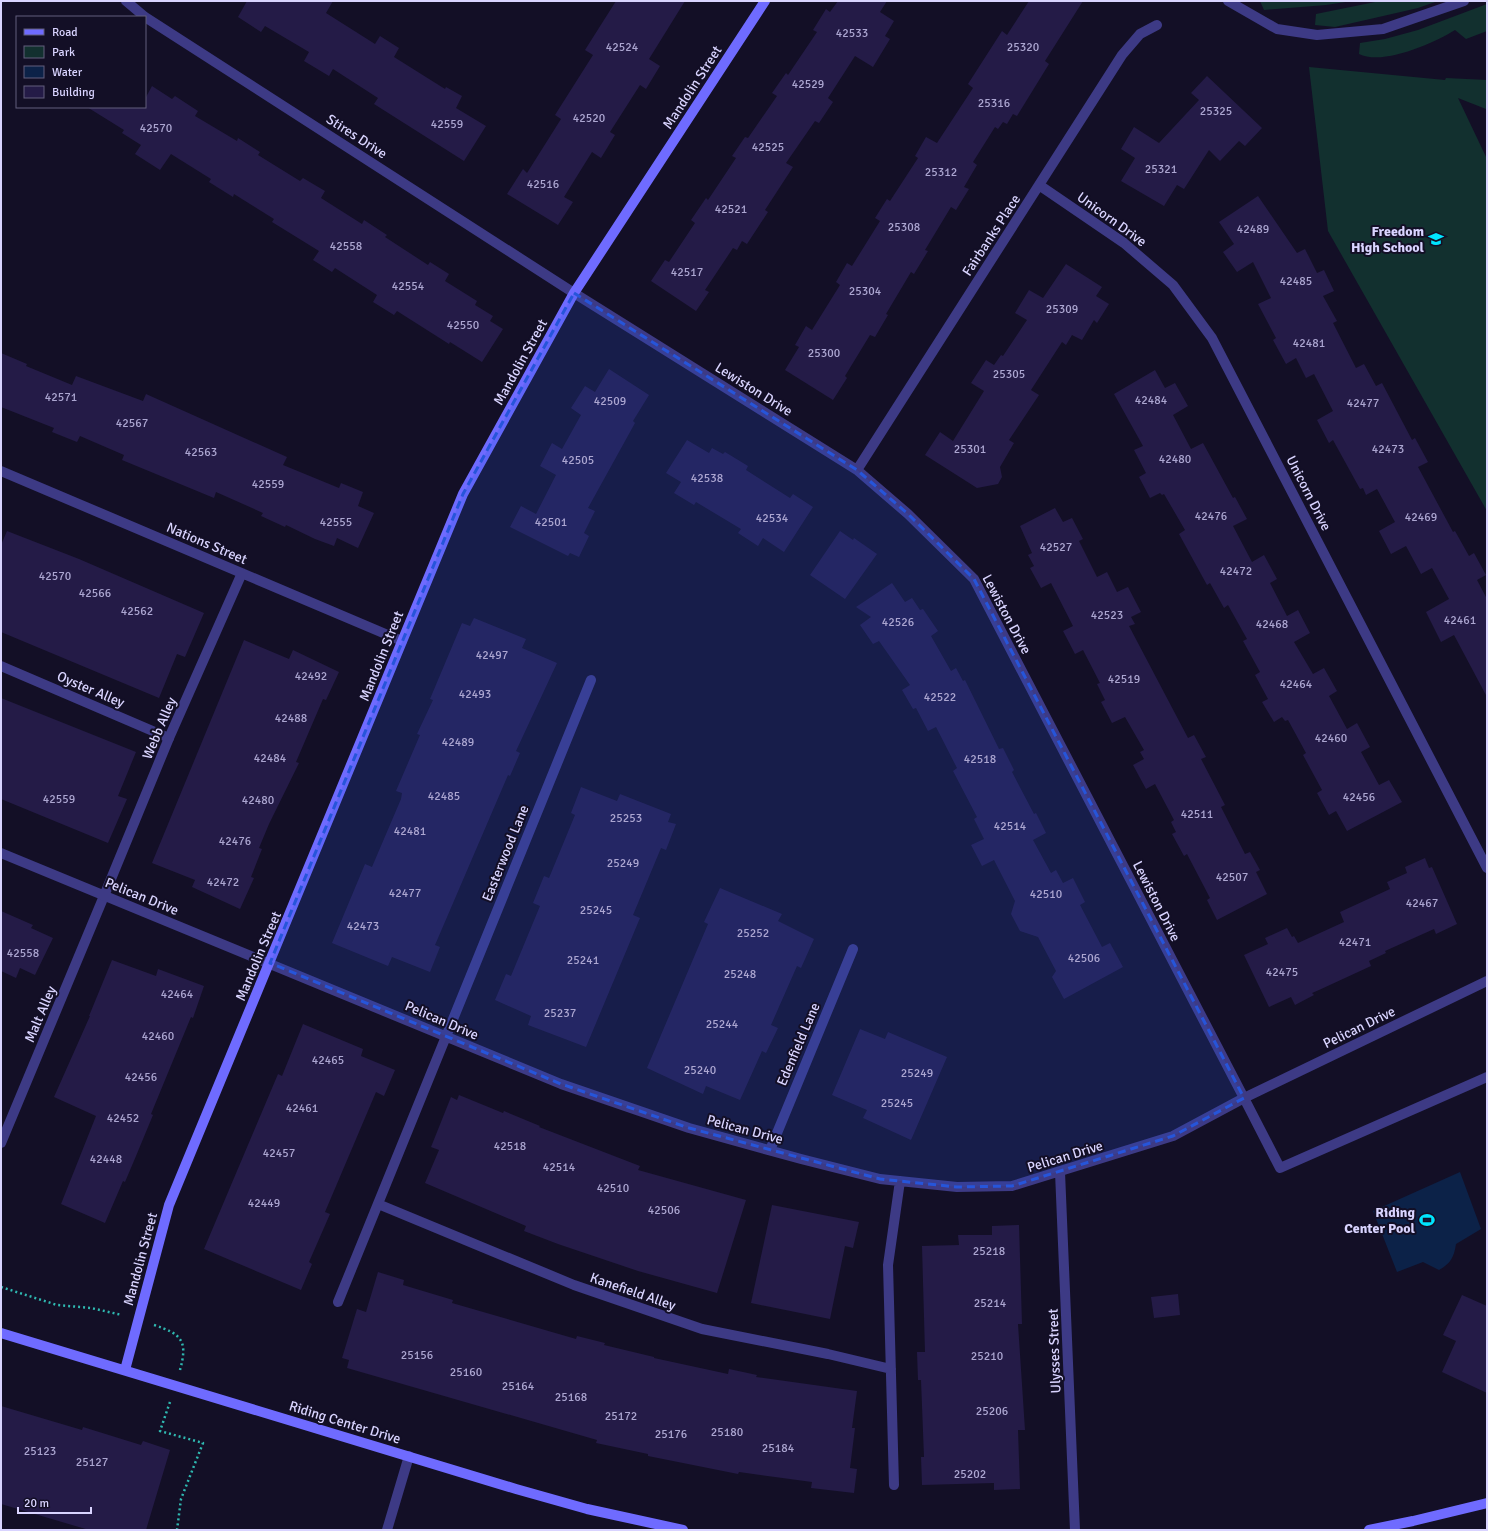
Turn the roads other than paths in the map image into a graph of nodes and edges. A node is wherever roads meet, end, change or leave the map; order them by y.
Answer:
1 (126, 1) edge
2 (765, 1) edge
3 (1228, 1) edge
4 (1464, 1) edge
5 (144, 16) edge
6 (146, 18) edge
7 (1158, 25) dead end
8 (1039, 185) junction
9 (574, 293) junction
10 (857, 470) junction
11 (1, 471) edge
12 (242, 573) junction
13 (402, 641) junction
14 (1, 666) edge
15 (591, 680) dead end
16 (170, 738) junction
17 (1, 852) edge
18 (1487, 868) edge
19 (104, 896) junction
20 (853, 949) dead end
21 (270, 963) junction
22 (1487, 981) edge
23 (445, 1036) junction
24 (1487, 1077) edge
25 (1244, 1098) junction
26 (1, 1143) edge
27 (770, 1150) junction
28 (1060, 1172) junction
29 (900, 1181) junction
30 (378, 1204) junction
31 (338, 1302) dead end
32 (1, 1333) edge
33 (891, 1369) junction
34 (125, 1370) junction
35 (409, 1456) junction
36 (894, 1485) dead end
37 (1487, 1503) edge
38 (387, 1530) edge
39 (683, 1530) edge
40 (1074, 1530) edge
41 (1369, 1530) edge

1 - 5 street, Stires Drive
2 - 9 street, Mandolin Street
3 - 4 street
6 - 9 street, Stires Drive
7 - 8 street, Fairbanks Place
8 - 10 street, Fairbanks Place
8 - 18 street, Unicorn Drive
9 - 10 street, Lewiston Drive
9 - 13 street, Mandolin Street
10 - 25 street, Lewiston Drive
11 - 12 street, Nations Street
12 - 13 street, Nations Street
12 - 16 street, Webb Alley
13 - 21 street, Mandolin Street
14 - 16 street, Oyster Alley
15 - 23 street, Easterwood Lane
16 - 19 street, Webb Alley
17 - 19 street, Pelican Drive
19 - 21 street, Pelican Drive
19 - 26 street, Malt Alley
20 - 27 street, Edenfield Lane
21 - 23 street, Pelican Drive
21 - 34 street, Mandolin Street
22 - 25 street, Pelican Drive
23 - 27 street, Pelican Drive
23 - 30 street
24 - 25 street, Lewiston Drive
25 - 28 street, Pelican Drive
27 - 29 street, Pelican Drive
28 - 29 street, Pelican Drive
28 - 40 street, Ulysses Street
29 - 33 street
30 - 31 street
30 - 33 street, Kanefield Alley
32 - 34 street, Riding Center Drive
33 - 36 street
34 - 35 street, Riding Center Drive
35 - 38 street
35 - 39 street, Riding Center Drive
37 - 41 street

